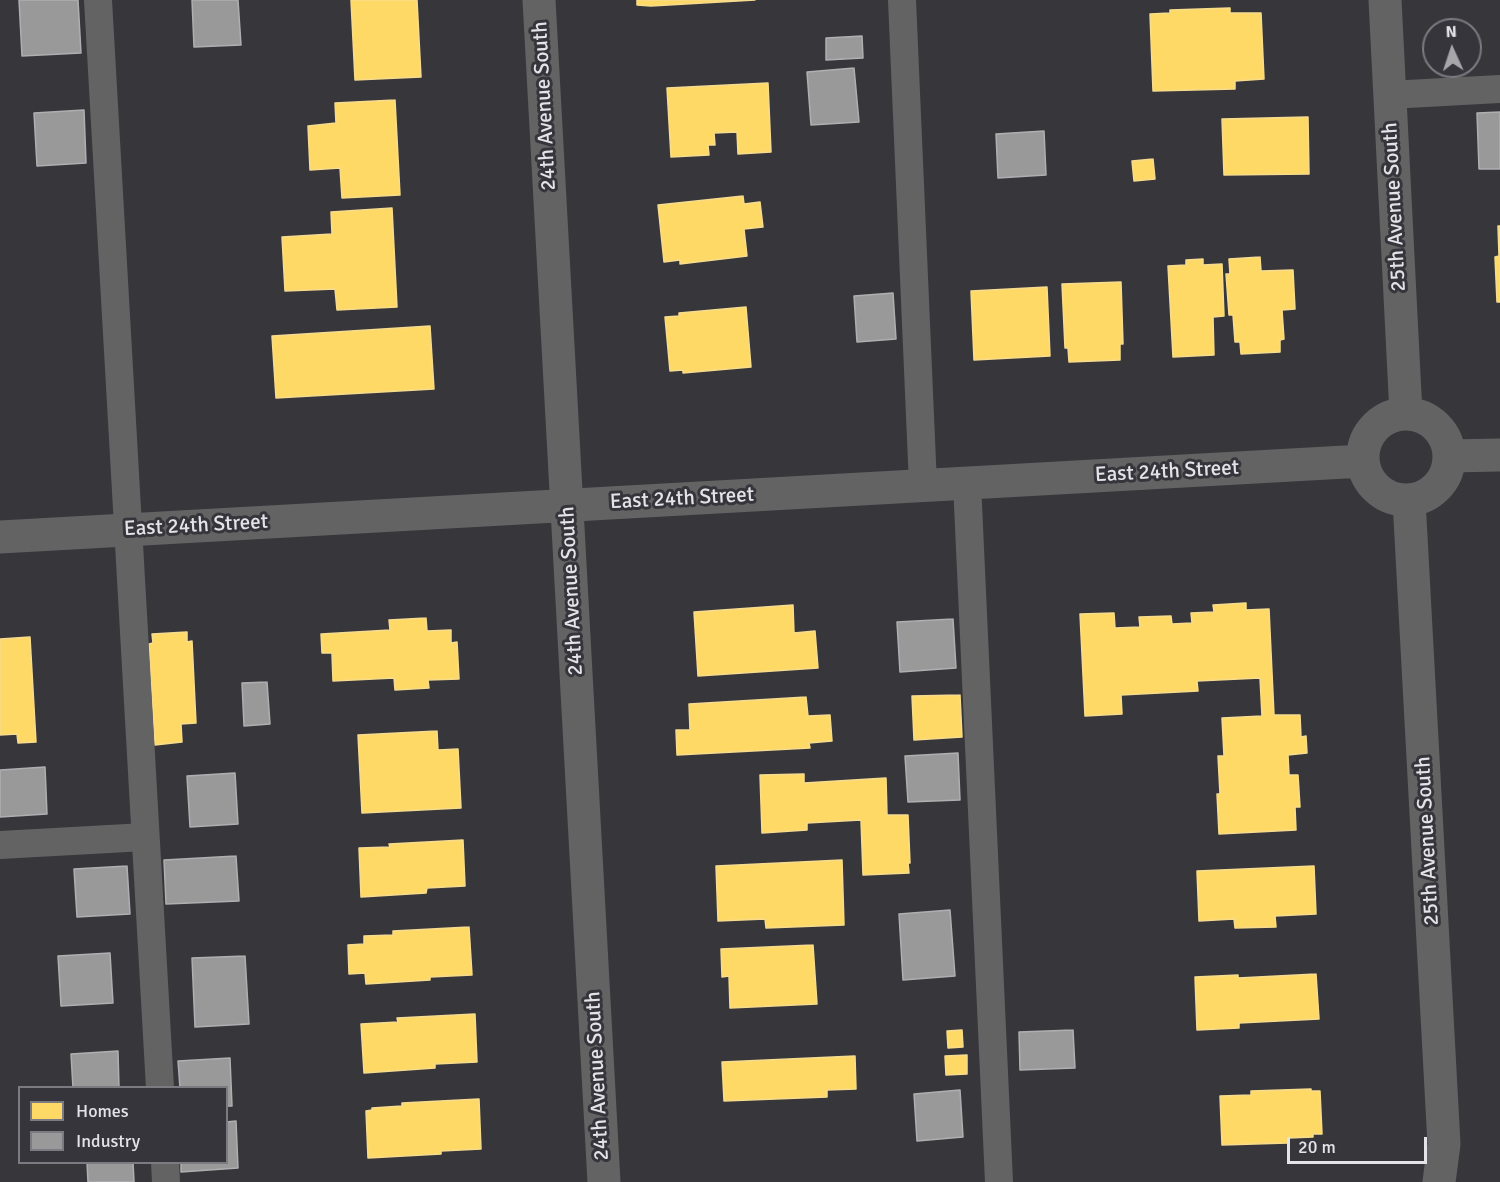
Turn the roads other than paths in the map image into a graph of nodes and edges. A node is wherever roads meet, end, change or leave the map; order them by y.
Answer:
1 (98, 0) edge
2 (539, 0) edge
3 (902, 0) edge
4 (1385, 0) edge
5 (1500, 89) edge
6 (1389, 95) junction
7 (1406, 414) junction
8 (1500, 455) edge
9 (1449, 456) junction
10 (1363, 461) junction
11 (967, 483) junction
12 (923, 485) junction
13 (1409, 500) junction
14 (567, 506) junction
15 (128, 530) junction
16 (0, 537) edge
17 (145, 837) junction
18 (0, 845) edge
19 (160, 1086) edge
20 (165, 1164) edge
21 (166, 1182) edge
22 (604, 1182) edge
23 (999, 1182) edge
24 (1439, 1182) edge

1 - 15 lane
2 - 14 street, 24th Avenue South
3 - 12 lane
4 - 6 street, 25th Avenue South
5 - 6 lane
6 - 7 street, 25th Avenue South
7 - 9 street
7 - 10 street
8 - 9 street
9 - 13 street
10 - 11 street, East 24th Street
10 - 13 street
11 - 12 street, East 24th Street
11 - 23 lane
12 - 14 street, East 24th Street
13 - 24 street, 25th Avenue South
14 - 15 street, East 24th Street
14 - 22 street, 24th Avenue South
15 - 16 street, East 24th Street
15 - 17 lane
17 - 18 lane
17 - 19 lane
20 - 21 lane

